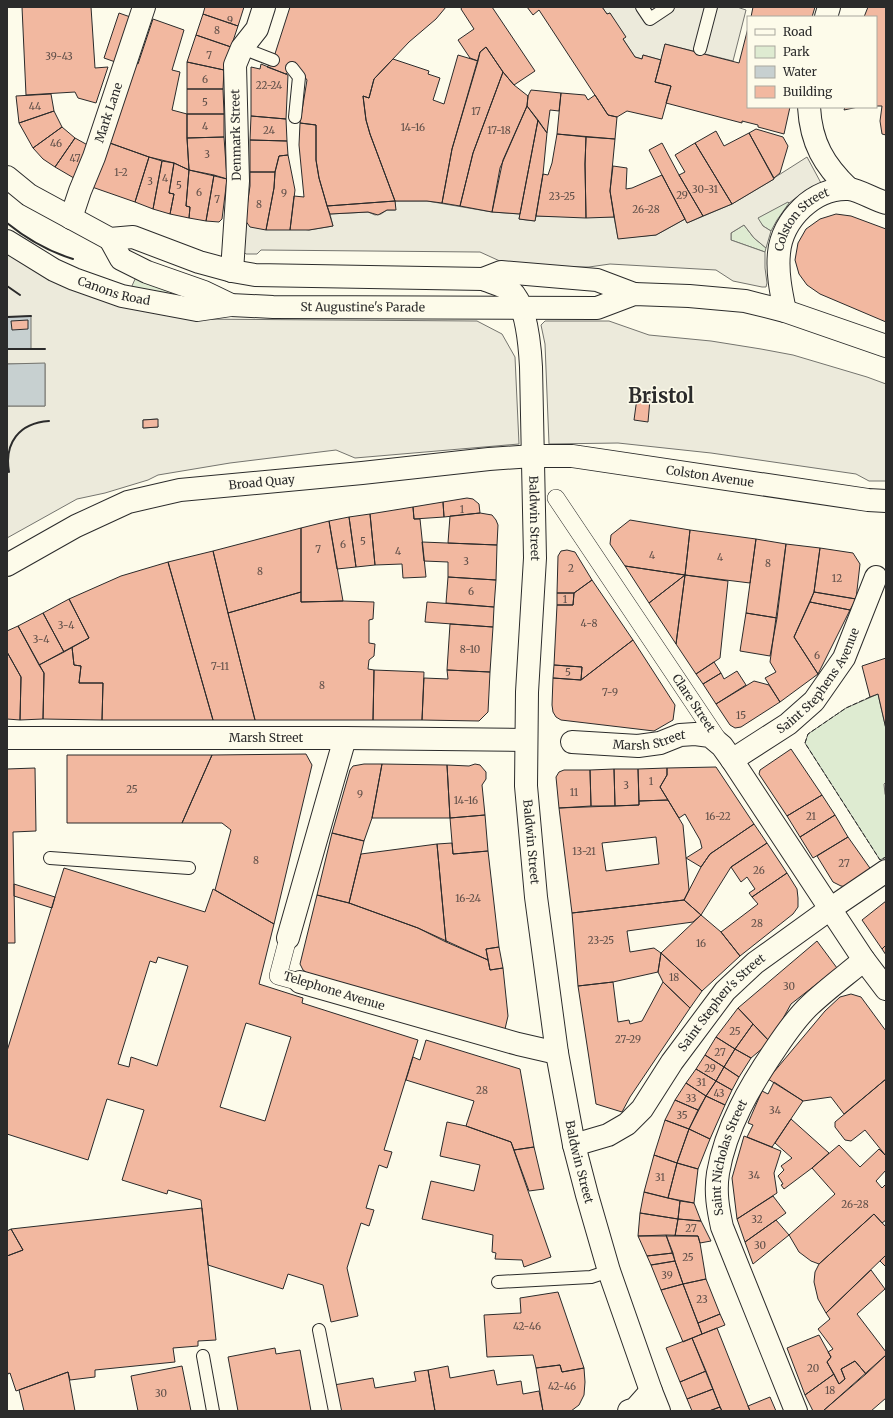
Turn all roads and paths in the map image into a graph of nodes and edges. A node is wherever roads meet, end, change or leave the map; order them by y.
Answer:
1 (144, 7) edge
2 (264, 7) edge
3 (642, 7) edge
4 (668, 7) edge
5 (711, 7) edge
6 (242, 48) junction
7 (700, 49) dead end
8 (273, 60) dead end
9 (292, 68) dead end
10 (809, 108) edge
11 (295, 117) dead end
12 (7, 177) edge
13 (849, 189) junction
14 (886, 203) edge
15 (72, 218) junction
16 (110, 239) junction
17 (7, 241) edge
18 (232, 271) junction
19 (483, 279) junction
20 (634, 294) junction
21 (231, 305) junction
22 (522, 308) junction
23 (785, 311) junction
24 (886, 346) edge
25 (533, 456) junction
26 (556, 498) dead end
27 (886, 501) edge
28 (7, 565) edge
29 (876, 577) dead end
30 (7, 738) edge
31 (345, 738) junction
32 (526, 740) junction
33 (572, 742) dead end
34 (727, 753) junction
35 (50, 858) dead end
36 (189, 868) dead end
37 (886, 871) edge
38 (830, 909) junction
39 (288, 938) joint
40 (864, 960) junction
41 (300, 982) joint
42 (886, 989) edge
43 (557, 1053) junction
44 (574, 1145) junction
45 (609, 1271) junction
46 (498, 1282) dead end
47 (319, 1330) dead end
48 (203, 1356) dead end
49 (650, 1391) junction
50 (213, 1411) edge
51 (335, 1411) edge
52 (629, 1411) edge
53 (660, 1411) edge
54 (796, 1411) edge

1 - 15 street, Mark Lane
2 - 6 street, Denmark Street
3 - 4 lane
5 - 7 lane
6 - 8 lane
6 - 18 street, Denmark Street
9 - 11 lane
10 - 13 street
12 - 15 street
13 - 14 street, Colston Street
13 - 23 street, Colston Street
15 - 16 street
16 - 18 street, St Augustine's Parade
16 - 21 street, St Augustine's Parade
17 - 21 street, Canons Road
18 - 19 street, St Augustine's Parade
19 - 20 street, St Augustine's Parade
19 - 22 street, Baldwin Street
20 - 22 street, St Augustine's Parade
20 - 23 street, St Augustine's Parade
21 - 22 street, St Augustine's Parade
22 - 25 street, Baldwin Street
23 - 24 street
25 - 27 street, Colston Avenue
25 - 28 street, Broad Quay
25 - 32 street, Baldwin Street
26 - 34 street, Clare Street
29 - 34 street, Saint Stephens Avenue
30 - 31 street, Marsh Street
31 - 32 street, Marsh Street
31 - 39 street, Telephone Avenue
32 - 43 street, Baldwin Street
33 - 34 street, Marsh Street
34 - 38 street, Clare Street
35 - 36 lane
37 - 38 street, Saint Stephen's Street
38 - 40 street, Clare Street
38 - 44 street, Saint Stephen's Street
39 - 41 street, Telephone Avenue
40 - 42 street, Clare Street
40 - 54 street, Saint Nicholas Street
41 - 43 street, Telephone Avenue
43 - 44 street, Baldwin Street
44 - 45 street, Baldwin Street
45 - 46 lane
45 - 49 street, Baldwin Street
47 - 51 lane
48 - 50 lane
49 - 52 street
49 - 53 street, Baldwin Street

